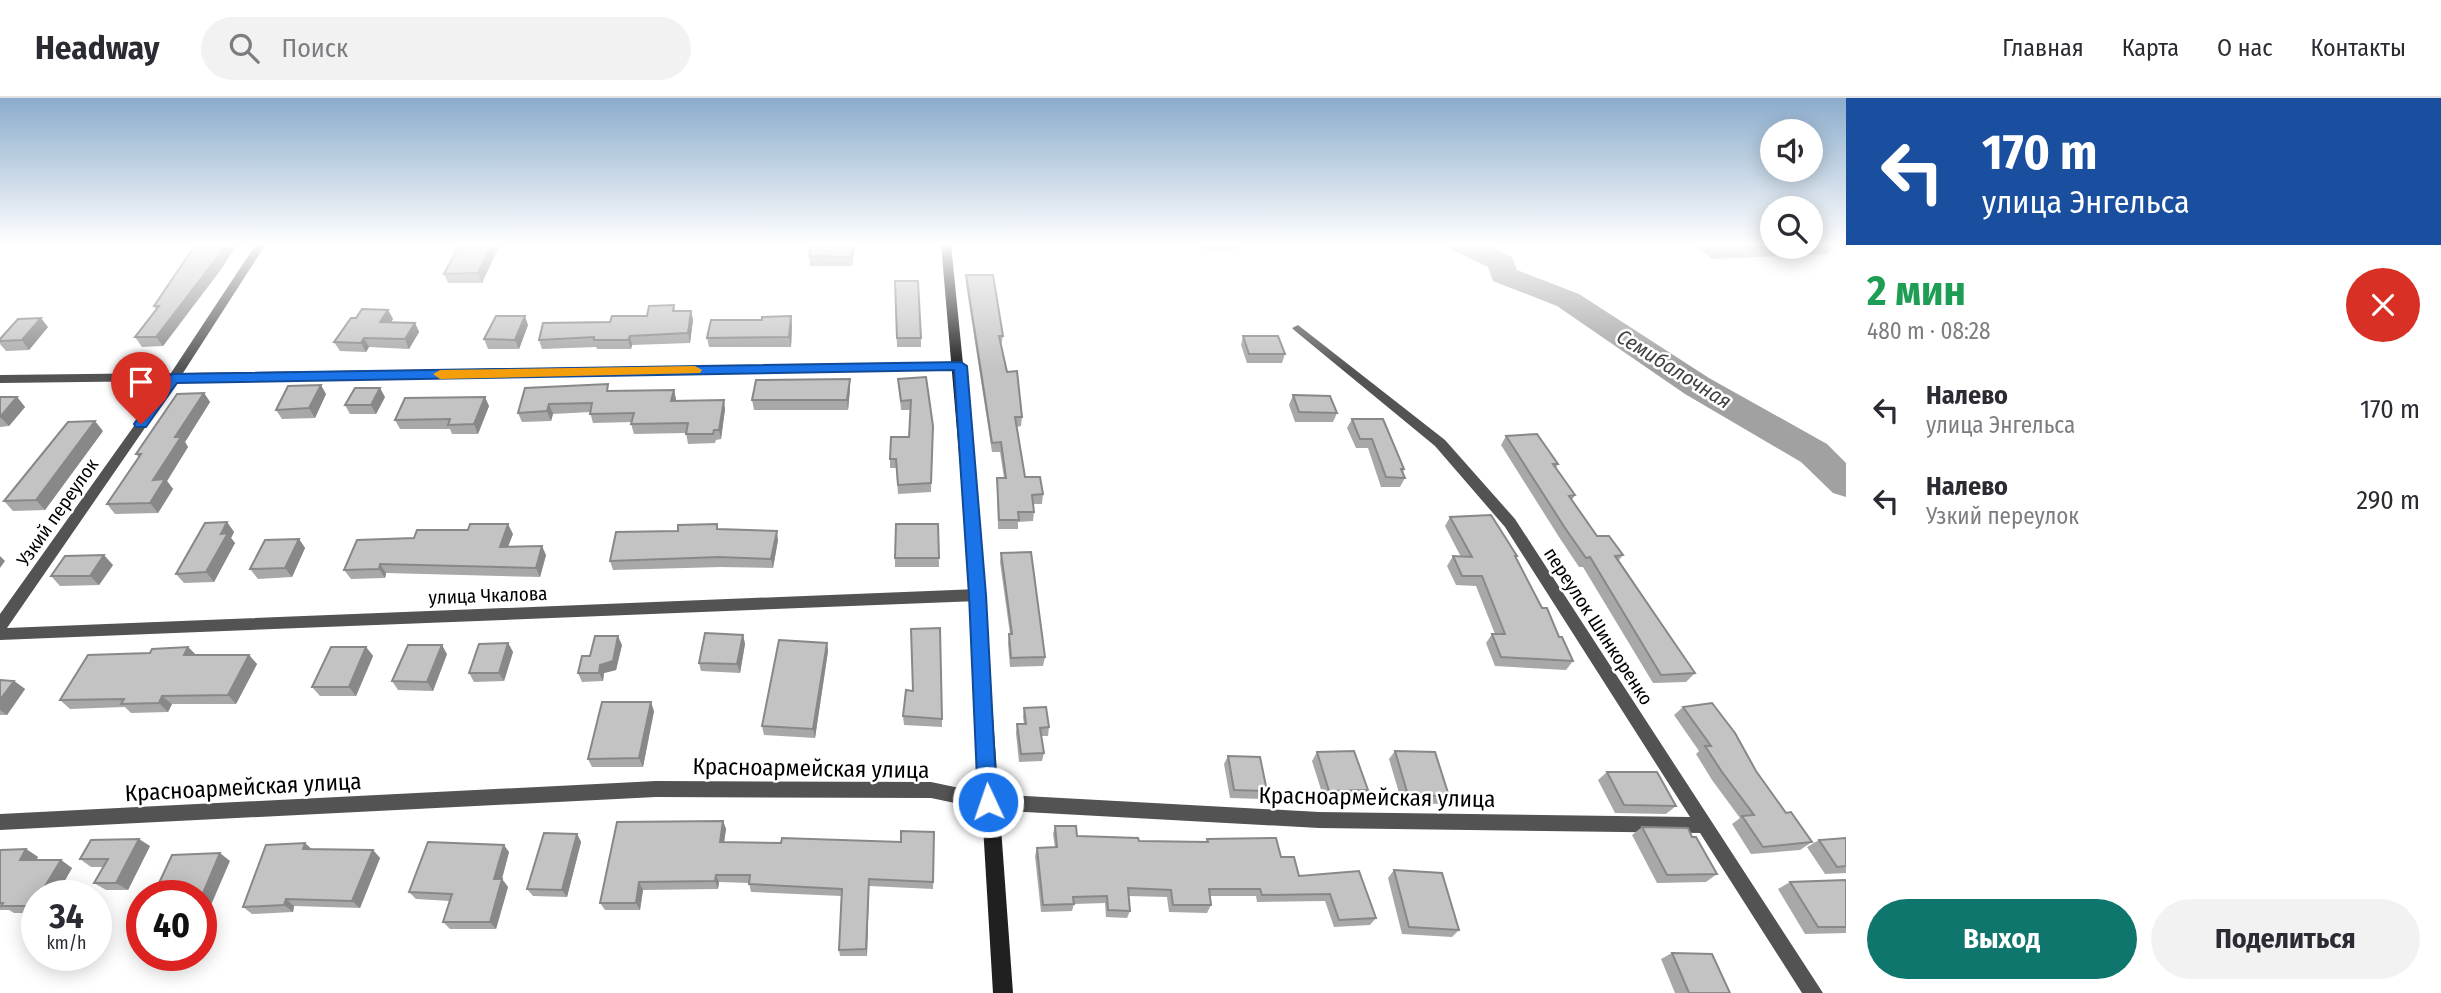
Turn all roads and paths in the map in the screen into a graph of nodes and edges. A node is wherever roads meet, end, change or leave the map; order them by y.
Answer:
1 (234, 286) edge
2 (951, 286) edge
3 (1298, 327) dead end
4 (961, 366) junction
5 (0, 379) edge
6 (173, 379) junction
7 (978, 595) junction
8 (0, 626) edge
9 (0, 634) edge
10 (988, 802) junction
11 (0, 822) edge
12 (1704, 825) junction
13 (1003, 993) edge
14 (1813, 993) edge

1 - 6 street, Узкий переулок
2 - 4 street
3 - 12 street, переулок Шинкоренко
4 - 6 street
4 - 7 street
5 - 6 street
6 - 8 street, Узкий переулок
7 - 9 street, улица Чкалова
7 - 10 street
10 - 11 street, Красноармейская улица
10 - 12 street, Красноармейская улица
10 - 13 street
12 - 14 street, переулок Шинкоренко

